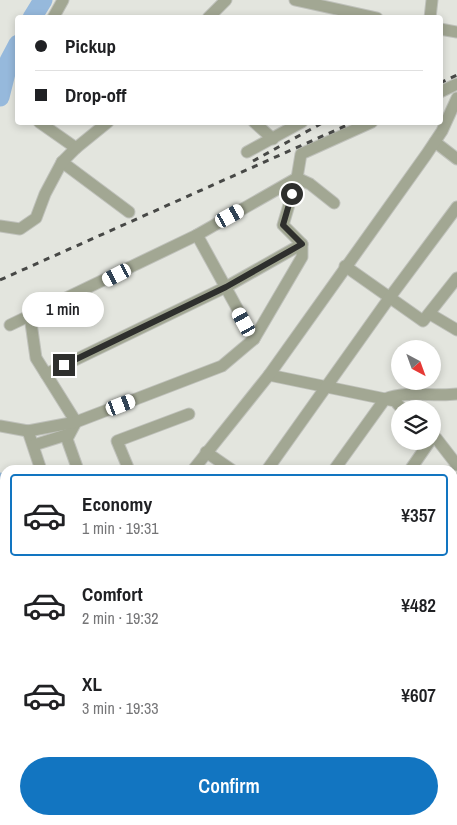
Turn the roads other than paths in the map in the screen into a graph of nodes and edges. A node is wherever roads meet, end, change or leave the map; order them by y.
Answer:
1 (63, 0) edge
2 (226, 0) edge
3 (295, 0) edge
4 (432, 0) edge
5 (335, 13) edge
6 (55, 15) edge
7 (211, 15) edge
8 (352, 15) edge
9 (430, 15) edge
10 (443, 30) edge
11 (457, 32) edge
12 (457, 84) edge
13 (443, 91) edge
14 (457, 98) edge
15 (43, 125) edge
16 (104, 125) edge
17 (257, 125) edge
18 (297, 125) edge
19 (365, 125) edge
20 (443, 125) edge
21 (443, 125) edge
22 (273, 139) junction
23 (434, 142) junction
24 (76, 148) junction
25 (247, 152) dead end
26 (457, 159) edge
27 (62, 162) junction
28 (297, 178) junction
29 (334, 203) dead end
30 (457, 207) edge
31 (129, 212) dead end
32 (2, 227) edge
33 (197, 235) junction
34 (302, 244) junction
35 (345, 266) junction
36 (457, 278) edge
37 (226, 287) junction
38 (390, 297) junction
39 (430, 314) junction
40 (30, 316) junction
41 (10, 325) dead end
42 (457, 330) edge
43 (254, 339) junction
44 (46, 374) junction
45 (269, 375) junction
46 (329, 386) junction
47 (457, 394) edge
48 (385, 399) junction
49 (391, 401) edge
50 (189, 414) dead end
51 (76, 422) junction
52 (1, 426) edge
53 (28, 431) junction
54 (69, 434) junction
55 (441, 444) edge
56 (34, 445) junction
57 (424, 450) edge
58 (206, 452) junction
59 (456, 460) edge
60 (40, 465) edge
61 (76, 465) edge
62 (127, 465) edge
63 (195, 465) edge
64 (225, 465) edge
65 (271, 465) edge
66 (338, 465) edge
67 (413, 465) edge

1 - 6 street
2 - 7 street
3 - 5 street
4 - 9 street
5 - 8 street
10 - 11 street
12 - 13 street
14 - 21 street
15 - 24 street
16 - 24 street
17 - 22 street
18 - 22 street
19 - 28 street
20 - 23 street
22 - 25 street
23 - 26 street
23 - 35 street
24 - 27 street
27 - 31 street
27 - 32 street
28 - 29 street
28 - 33 street
28 - 34 street
30 - 38 street
33 - 37 street
33 - 40 street
34 - 37 street
34 - 43 street
35 - 38 street
35 - 45 street
36 - 39 street
37 - 43 street
37 - 44 street
38 - 39 street
38 - 46 street
39 - 42 street
40 - 41 street
40 - 44 street
43 - 51 street
44 - 51 street
45 - 46 street
45 - 58 street
46 - 48 street
46 - 65 street
47 - 48 street
48 - 49 street
48 - 66 street
50 - 62 street
51 - 53 street
51 - 54 street
52 - 53 street
53 - 56 street
54 - 56 street
54 - 61 street
55 - 59 street
56 - 60 street
57 - 67 street
58 - 63 street
58 - 64 street

